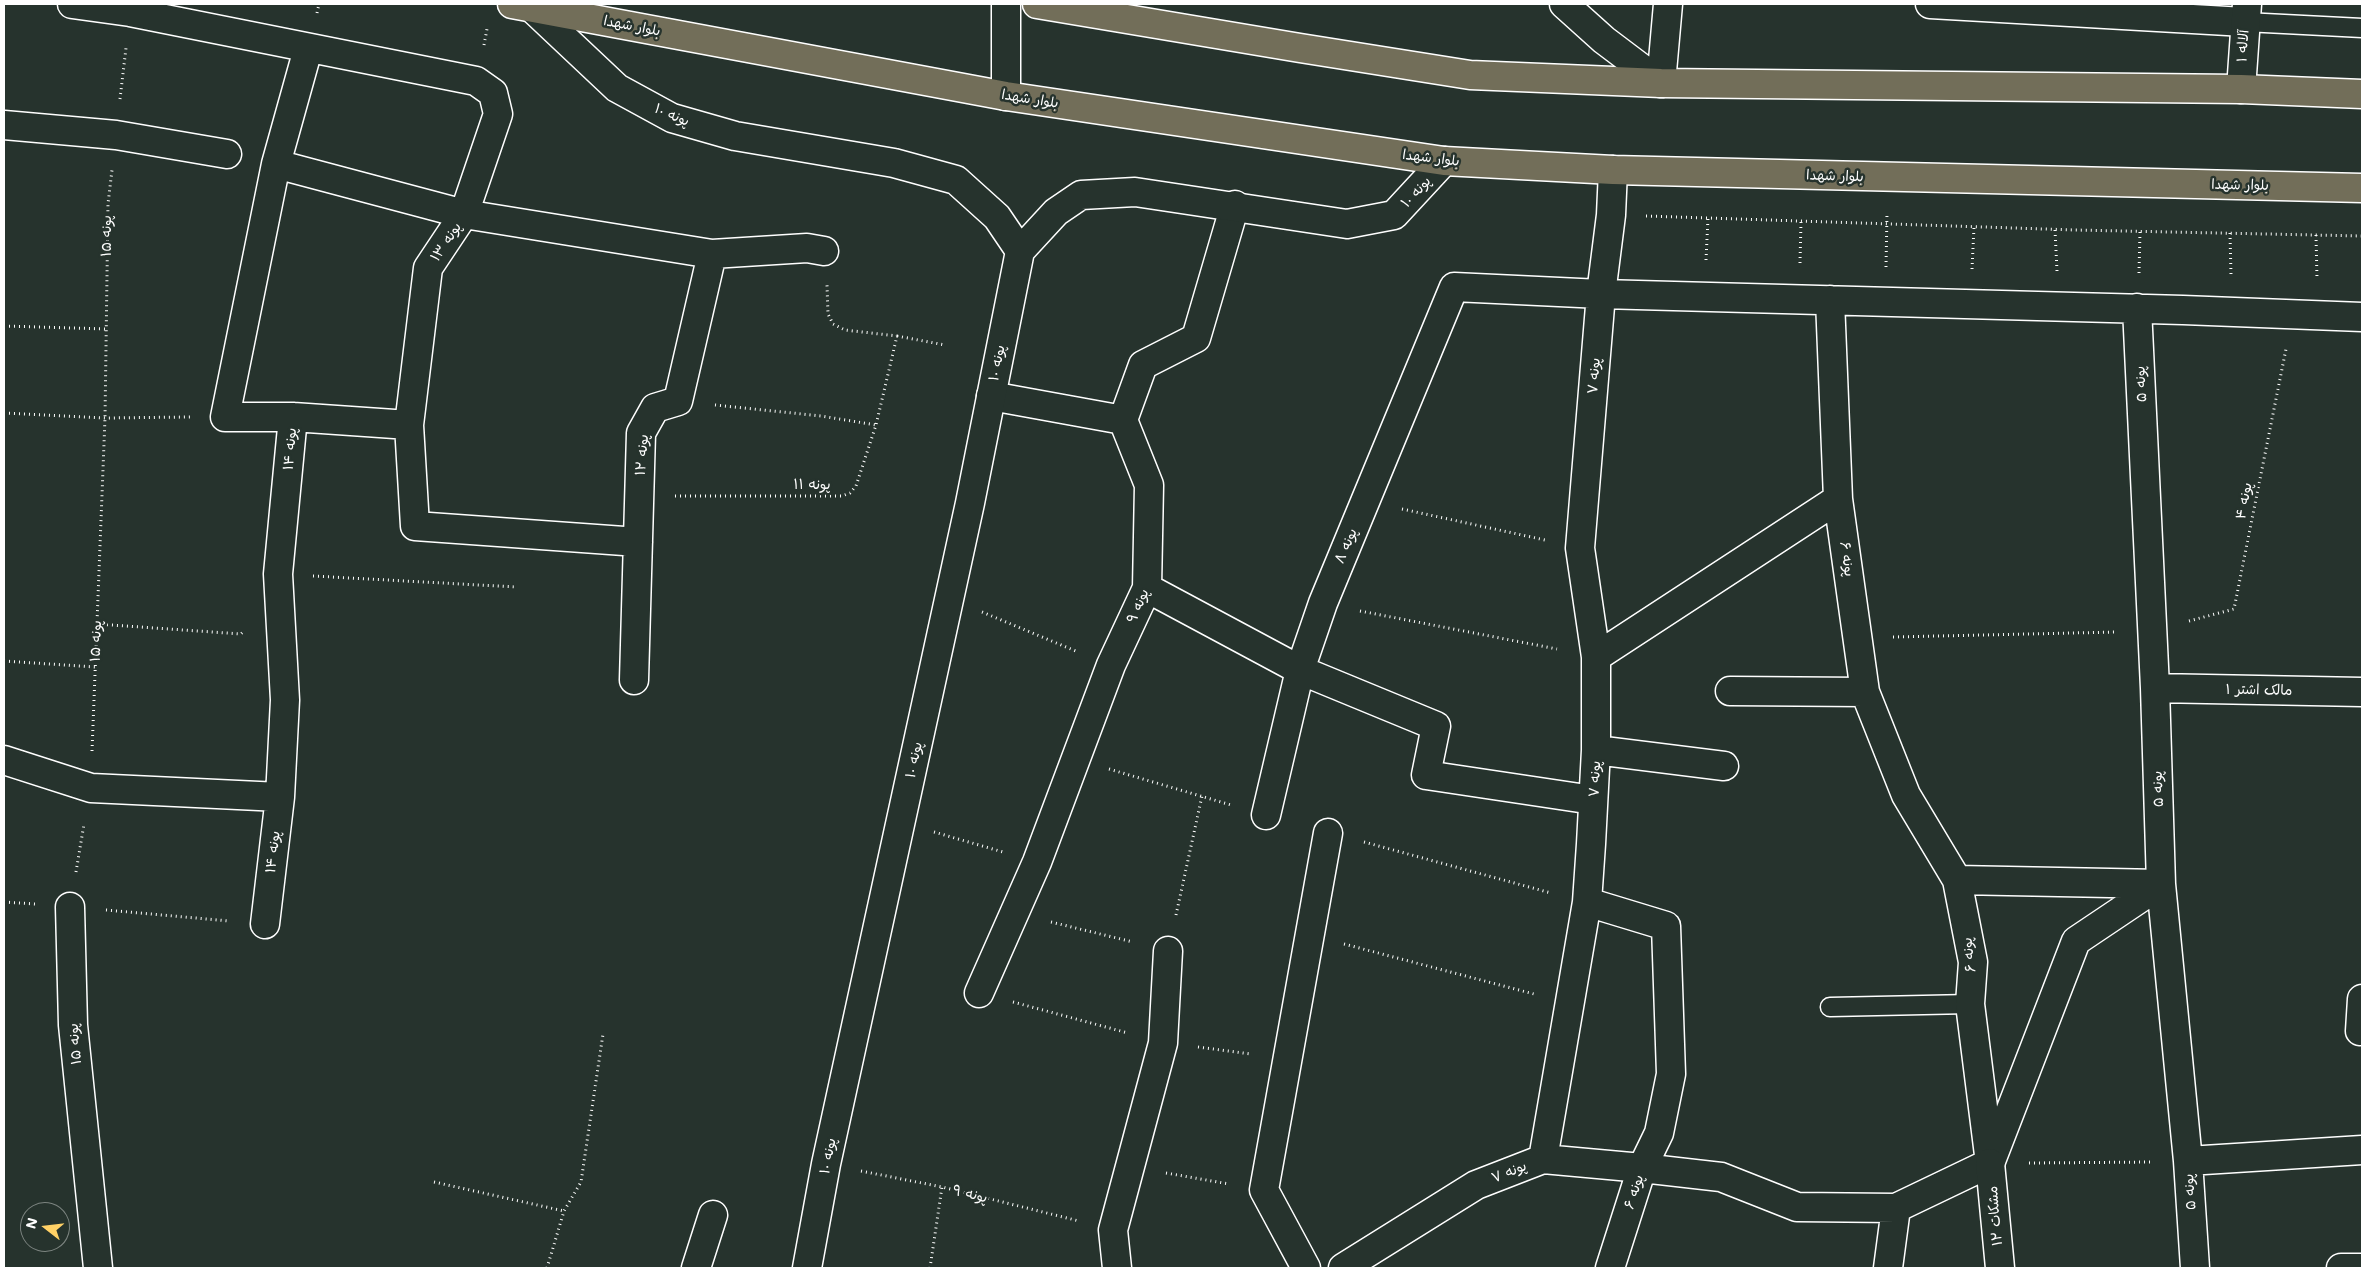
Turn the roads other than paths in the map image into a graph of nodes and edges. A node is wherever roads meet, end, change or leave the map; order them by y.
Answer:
1 (72, 4) edge
2 (1006, 4) edge
3 (1037, 4) edge
4 (1564, 4) edge
5 (1668, 4) edge
6 (1930, 4) edge
7 (521, 6) edge
8 (2246, 13) edge
9 (2362, 28) edge
10 (308, 49) junction
11 (1661, 83) junction
12 (2241, 89) junction
13 (2362, 94) edge
14 (1006, 96) junction
15 (4, 125) edge
16 (227, 154) dead end
17 (1444, 162) junction
18 (276, 164) junction
19 (1613, 170) junction
20 (2362, 188) edge
21 (1235, 205) junction
22 (464, 214) junction
23 (824, 251) road end
24 (1020, 251) junction
25 (712, 254) junction
26 (1601, 294) junction
27 (1830, 300) junction
28 (2137, 308) junction
29 (2362, 317) edge
30 (991, 396) junction
31 (293, 417) junction
32 (1123, 420) junction
33 (409, 425) junction
34 (1838, 499) junction
35 (638, 542) junction
36 (1147, 588) junction
37 (1596, 657) junction
38 (1300, 670) junction
39 (634, 680) dead end
40 (2155, 688) junction
41 (1730, 691) dead end
42 (1865, 692) junction
43 (2362, 692) edge
44 (1596, 750) junction
45 (4, 760) edge
46 (1724, 766) dead end
47 (280, 797) junction
48 (1593, 800) junction
49 (1266, 815) dead end
50 (1328, 832) dead end
51 (1957, 880) junction
52 (2161, 884) junction
53 (1587, 902) junction
54 (70, 907) road end
55 (264, 924) road end
56 (1168, 951) road end
57 (979, 993) dead end
58 (2362, 999) edge
59 (1970, 1004) junction
60 (1830, 1008) dead end
61 (2360, 1031) dead end
62 (2362, 1150) edge
63 (1543, 1159) junction
64 (2188, 1161) junction
65 (1990, 1164) junction
66 (1642, 1168) junction
67 (1896, 1208) junction
68 (713, 1215) dead end
69 (98, 1268) edge
70 (696, 1268) edge
71 (808, 1268) edge
72 (1117, 1268) edge
73 (1306, 1268) edge
74 (1344, 1268) edge
75 (1610, 1268) edge
76 (1888, 1268) edge
77 (2000, 1268) edge
78 (2195, 1268) edge
79 (2341, 1268) edge
80 (2362, 1268) edge

1 - 10 street
2 - 14 street
3 - 11 main road
4 - 11 street
5 - 11 street
6 - 8 street
7 - 14 main road, بلوار شهدا
7 - 24 street, پونه ۱۰
8 - 9 lane
8 - 12 street, آلاله ۱
10 - 18 street
10 - 22 street, پونه ۱۳
11 - 12 main road
12 - 13 main road
14 - 17 main road, بلوار شهدا
15 - 16 street
17 - 19 main road, بلوار شهدا
17 - 21 street, پونه ۱۰
18 - 22 street
18 - 31 street, پونه ۱۴
19 - 20 main road, بلوار شهدا
19 - 26 street, پونه ۷
21 - 24 street, پونه ۱۰
21 - 32 street
22 - 25 street
22 - 33 street, پونه ۱۳
23 - 25 street
24 - 30 street, پونه ۱۰
25 - 35 street, پونه ۱۲
26 - 27 street
26 - 37 street, پونه ۷
26 - 38 street, پونه ۸
27 - 28 street
27 - 34 street, پونه ۶
28 - 29 street
28 - 40 street, پونه ۵
30 - 32 street
30 - 71 street, پونه ۱۰
31 - 33 street
31 - 47 street, پونه ۱۴
32 - 36 street, پونه ۹
33 - 35 street, پونه ۱۳
34 - 37 street
34 - 42 street, پونه ۶
35 - 39 street, پونه ۱۲
36 - 38 street
36 - 57 street, پونه ۹
37 - 44 street, پونه ۷
38 - 48 street
38 - 49 street, پونه ۸
40 - 43 street, مالک اشتر ۱
40 - 52 street, پونه ۵
41 - 42 street
42 - 51 street, پونه ۶
44 - 46 street
44 - 48 street, پونه ۷
45 - 47 street
47 - 55 street, پونه ۱۴
48 - 53 street, پونه ۷
50 - 73 street
51 - 52 street
51 - 59 street, پونه ۶
52 - 64 street, پونه ۵
52 - 65 street
53 - 63 street, پونه ۷
53 - 66 street
54 - 69 street, پونه ۱۵
56 - 72 street
58 - 61 street
59 - 60 lane
59 - 65 street, پونه ۶
62 - 64 street
63 - 66 street
63 - 74 street, پونه ۷
64 - 78 street, پونه ۵
65 - 67 street, پونه ۶
65 - 77 street, مشکات ۱۲
66 - 67 street, پونه ۶
66 - 75 street, پونه ۶
67 - 76 street
68 - 70 street
79 - 80 street

